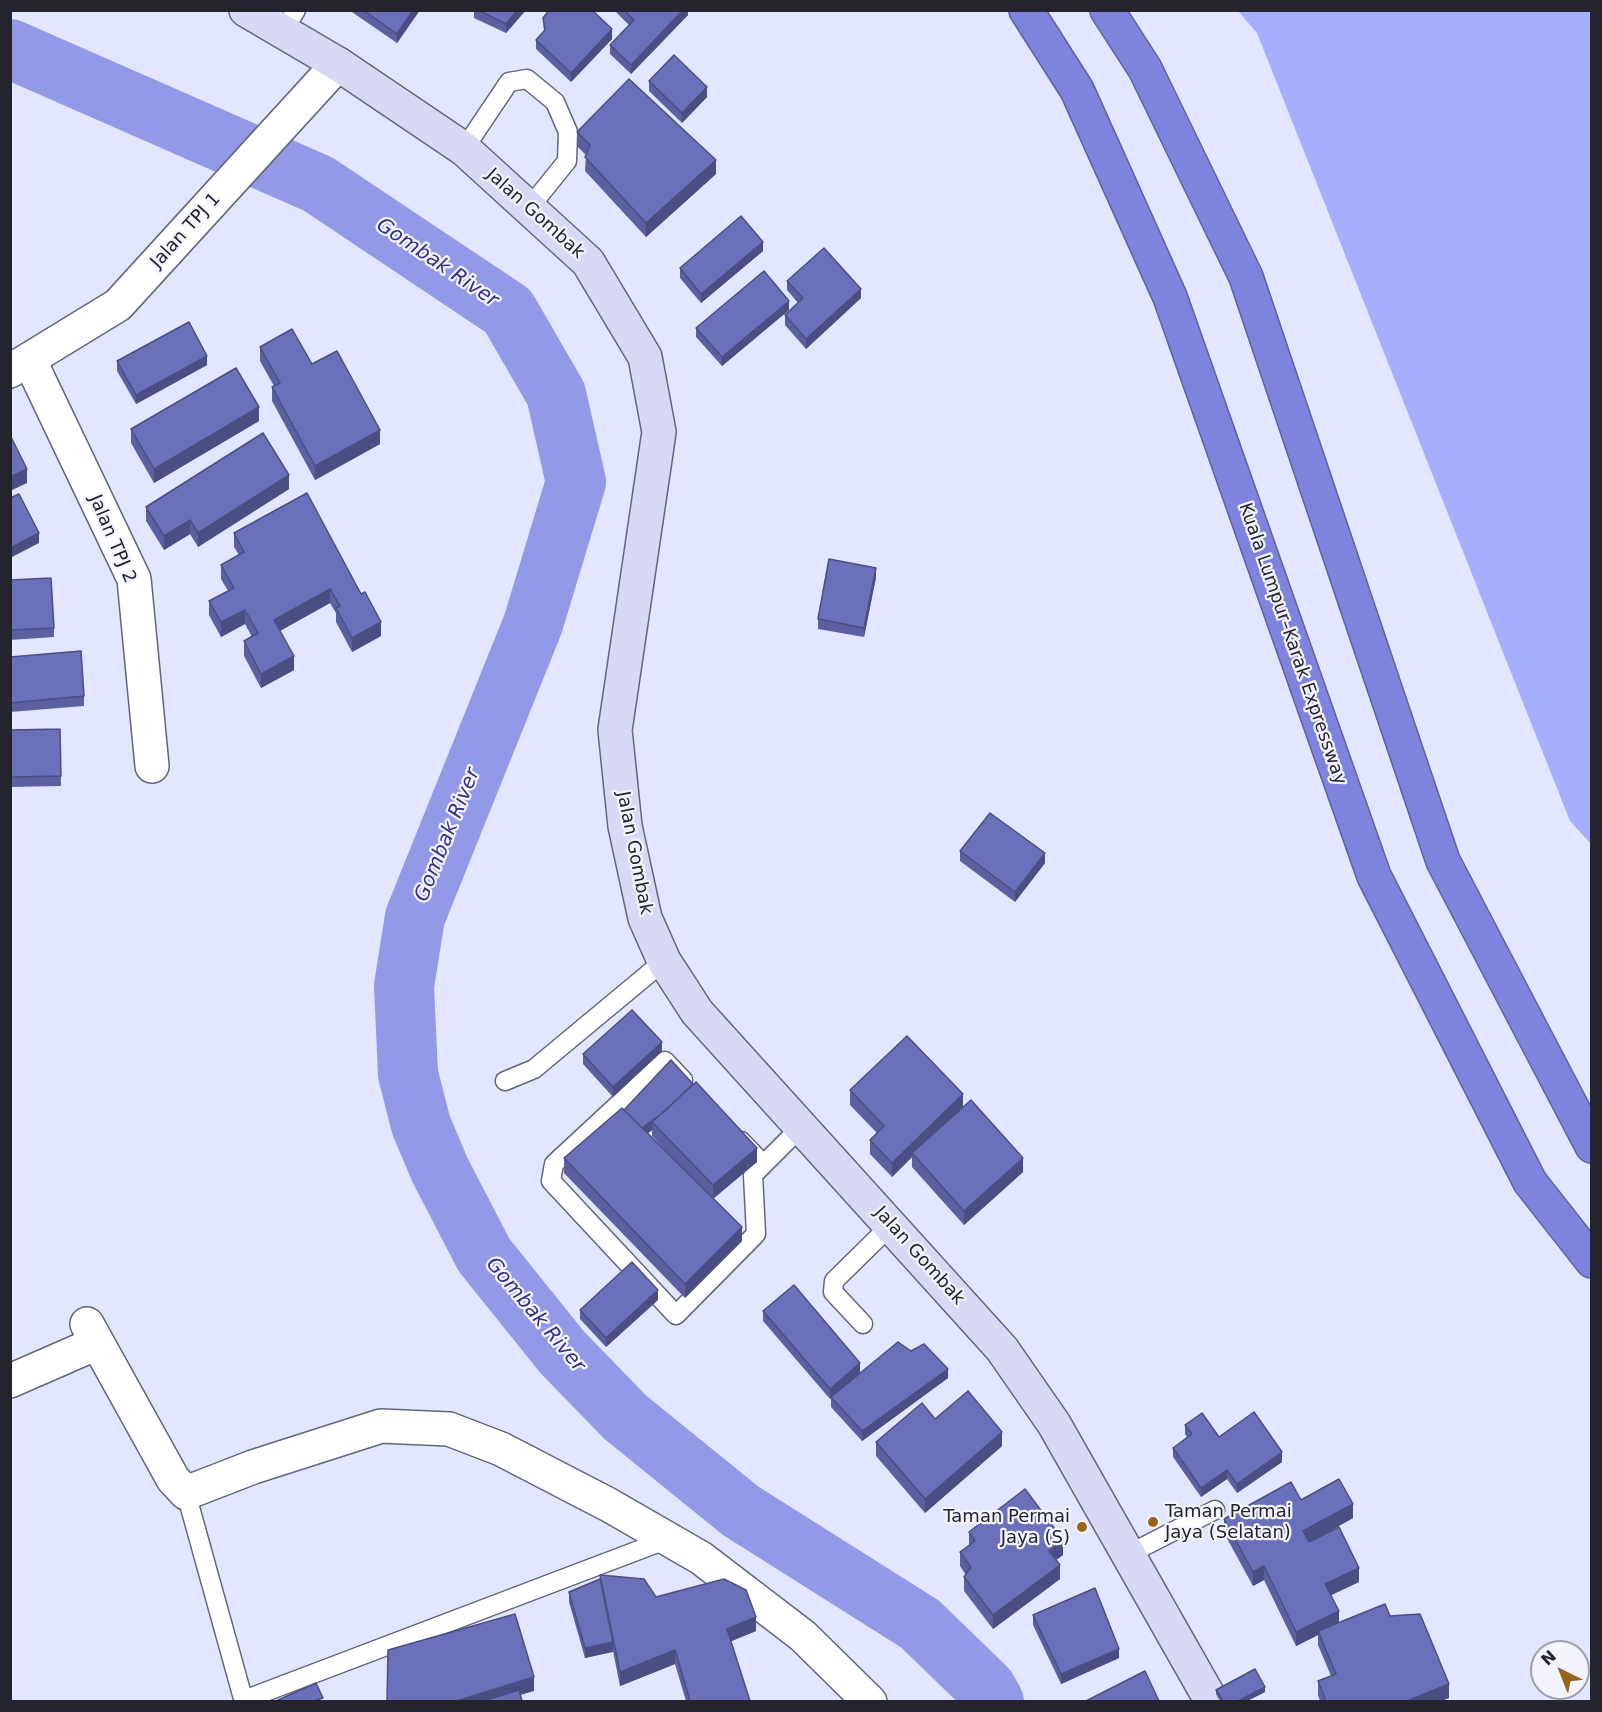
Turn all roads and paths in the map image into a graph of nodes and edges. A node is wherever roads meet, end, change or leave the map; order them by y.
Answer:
1 (246, 10) edge
2 (1026, 10) edge
3 (1107, 10) edge
4 (289, 22) edge
5 (338, 64) junction
6 (464, 149) junction
7 (528, 208) junction
8 (20, 366) edge
9 (152, 766) dead end
10 (664, 961) junction
11 (505, 1081) dead end
12 (695, 1092) edge
13 (803, 1125) junction
14 (732, 1131) edge
15 (1592, 1146) edge
16 (763, 1164) junction
17 (891, 1225) junction
18 (1592, 1261) edge
19 (863, 1324) dead end
20 (10, 1381) edge
21 (186, 1493) junction
22 (1215, 1510) dead end
23 (668, 1539) junction
24 (1129, 1554) junction
25 (244, 1701) edge
26 (870, 1701) edge
27 (1212, 1701) edge

1 - 4 main road, Jalan Gombak
2 - 18 highway, Kuala Lumpur–Karak Expressway
3 - 15 highway
4 - 5 main road, Jalan Gombak
5 - 6 main road, Jalan Gombak
5 - 8 street, Jalan TPJ 1
6 - 7 main road, Jalan Gombak
6 - 7 lane
7 - 10 main road, Jalan Gombak
8 - 9 street, Jalan TPJ 2
10 - 11 lane
10 - 13 main road, Jalan Gombak
12 - 16 lane
13 - 16 lane
13 - 17 main road, Jalan Gombak
14 - 16 lane
17 - 19 lane
17 - 24 main road, Jalan Gombak
20 - 21 street
21 - 23 street
21 - 25 lane
22 - 24 lane
23 - 25 lane
23 - 26 street
24 - 27 main road, Jalan Gombak

